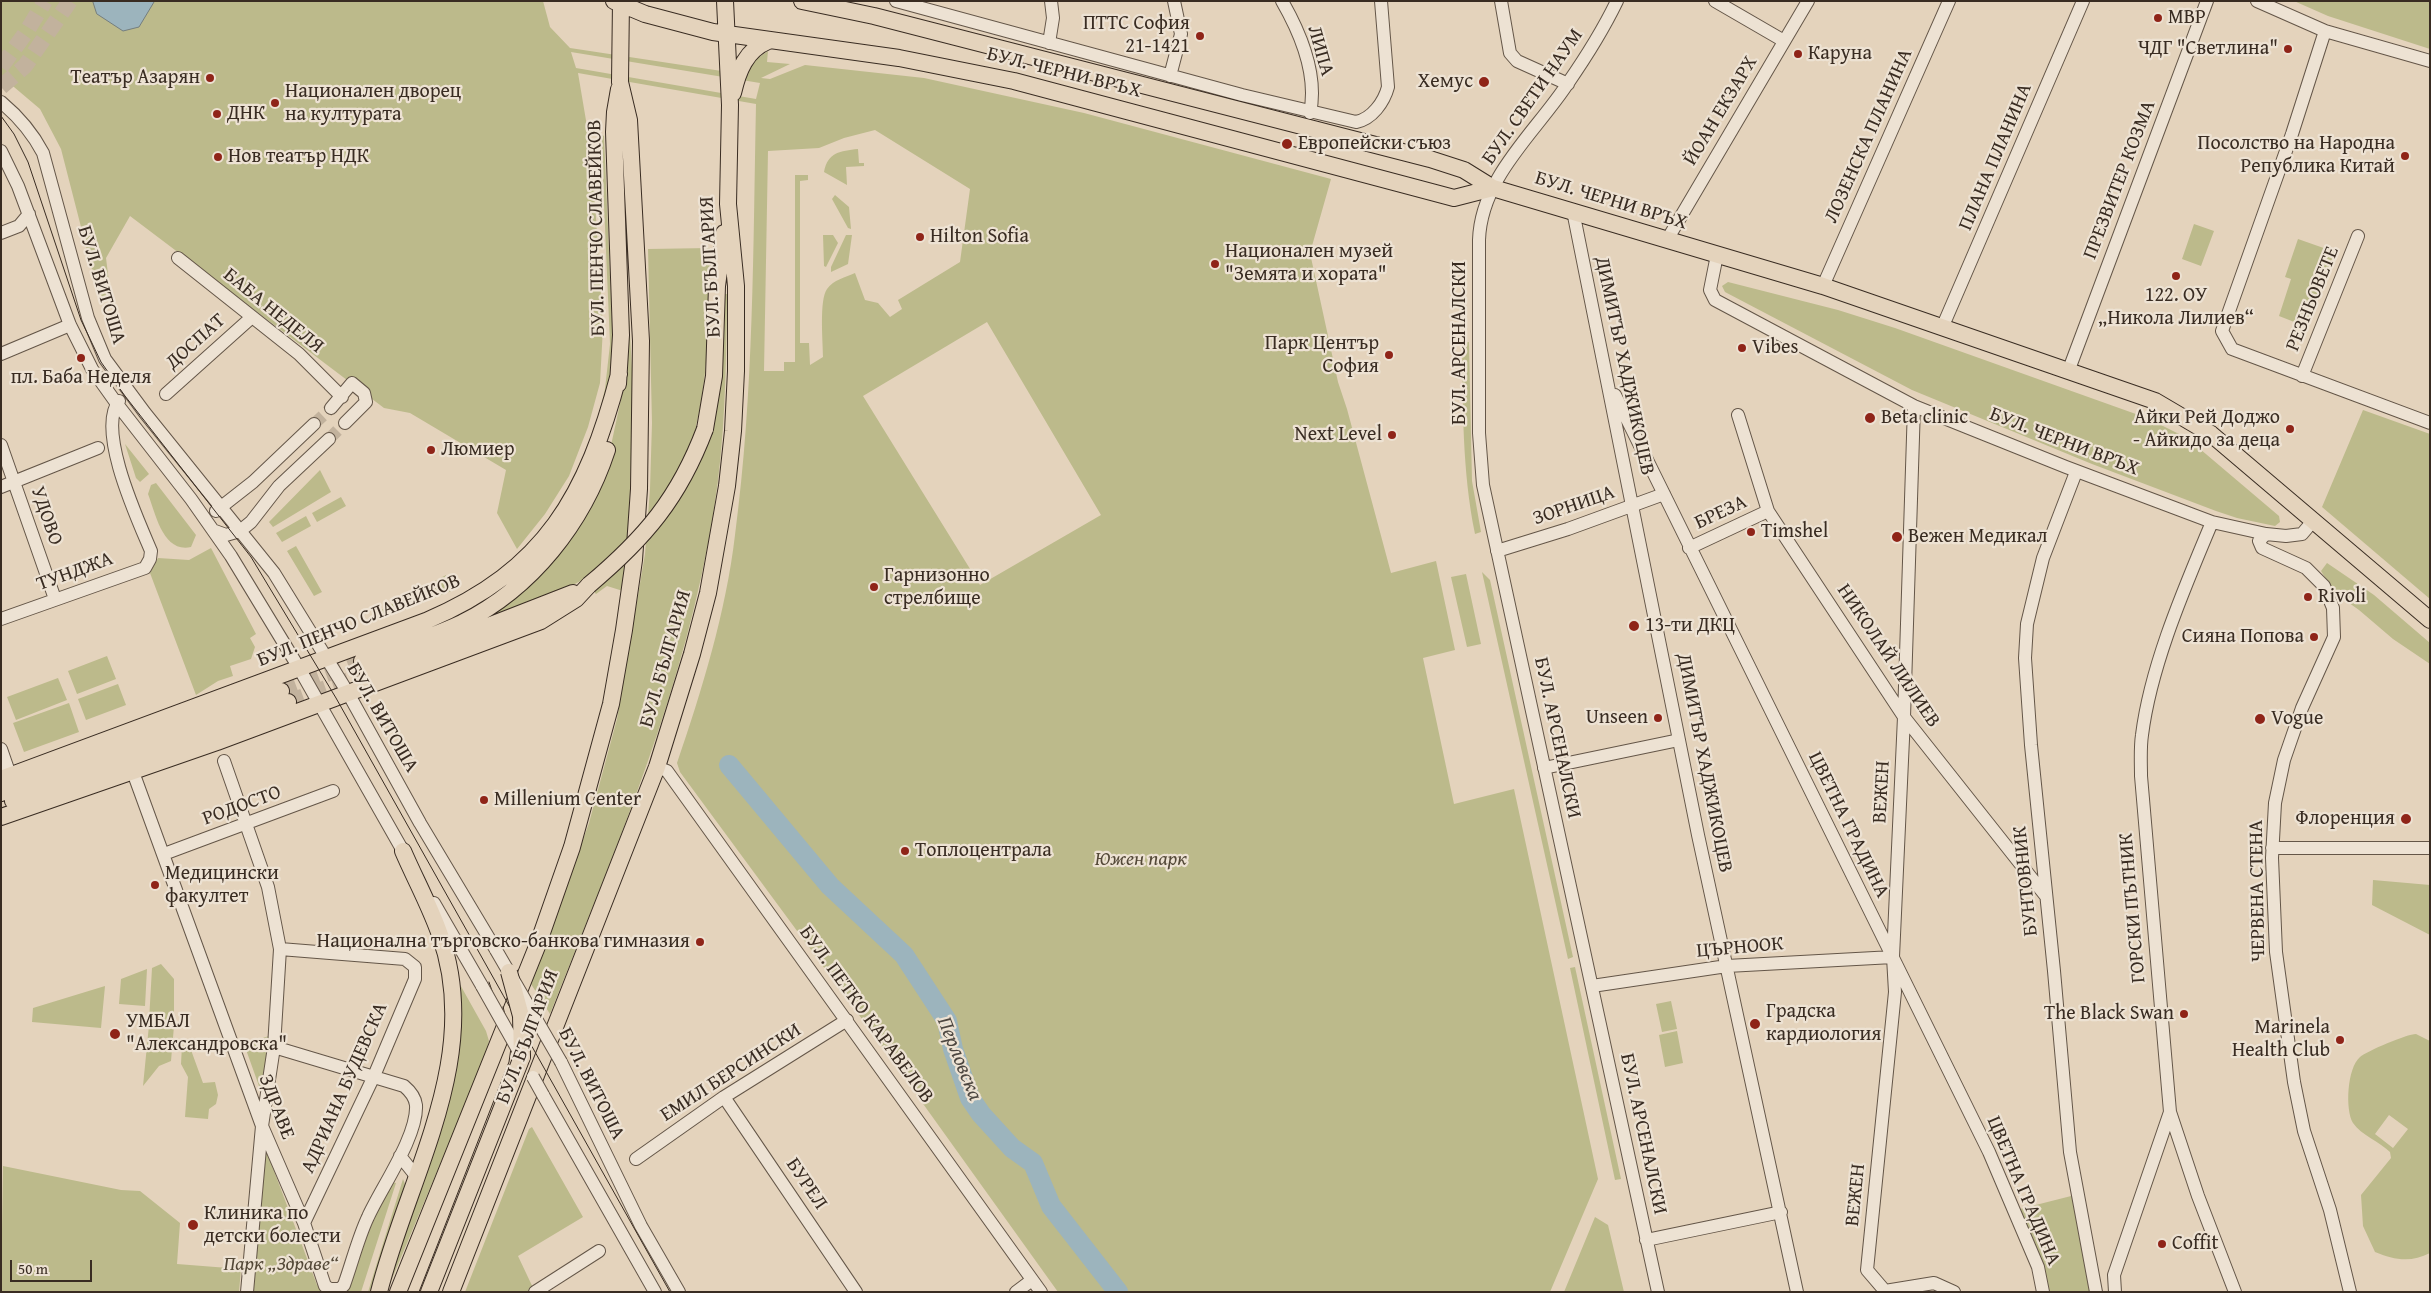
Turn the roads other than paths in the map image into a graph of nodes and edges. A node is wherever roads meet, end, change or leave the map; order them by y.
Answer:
1 (726, 1) edge
2 (802, 1) edge
3 (896, 1) edge
4 (1051, 1) edge
5 (1174, 1) edge
6 (1282, 1) edge
7 (1381, 1) edge
8 (1501, 1) edge
9 (1616, 1) edge
10 (1715, 1) edge
11 (1808, 1) edge
12 (1949, 1) edge
13 (2084, 1) edge
14 (2207, 1) edge
15 (2257, 1) edge
16 (619, 2) edge
17 (2325, 31) junction
18 (726, 35) junction
19 (768, 41) junction
20 (1784, 41) junction
21 (1049, 43) junction
22 (2430, 61) edge
23 (1170, 76) junction
24 (620, 82) junction
25 (1568, 84) junction
26 (1, 102) edge
27 (730, 105) junction
28 (1310, 113) junction
29 (1, 151) edge
30 (1493, 188) junction
31 (728, 204) junction
32 (1573, 211) junction
33 (28, 214) junction
34 (1, 233) edge
35 (2358, 236) dead end
36 (1666, 240) junction
37 (1717, 255) junction
38 (178, 258) dead end
39 (1823, 286) junction
40 (252, 317) junction
41 (70, 325) junction
42 (1942, 328) junction
43 (1, 354) edge
44 (2068, 372) junction
45 (619, 374) junction
46 (2302, 376) junction
47 (1607, 379) junction
48 (129, 393) junction
49 (166, 394) dead end
50 (342, 397) junction
51 (116, 404) junction
52 (1914, 406) junction
53 (331, 408) tunnel mouth
54 (1738, 415) dead end
55 (345, 423) tunnel mouth
56 (2430, 423) edge
57 (314, 424) tunnel mouth
58 (329, 439) tunnel mouth
59 (1, 445) edge
60 (98, 448) dead end
61 (2076, 472) junction
62 (14, 482) junction
63 (1, 487) edge
64 (1664, 494) junction
65 (1633, 505) junction
66 (220, 507) junction
67 (1768, 511) junction
68 (2313, 521) junction
69 (2212, 522) junction
70 (214, 530) junction
71 (240, 532) junction
72 (2266, 534) junction
73 (1689, 548) junction
74 (1497, 551) junction
75 (589, 586) junction
76 (55, 600) junction
77 (1, 619) edge
78 (2430, 620) edge
79 (325, 658) junction
80 (299, 668) junction
81 (348, 693) junction
82 (319, 704) junction
83 (1904, 718) junction
84 (1679, 740) junction
85 (1, 749) edge
86 (224, 761) dead end
87 (656, 766) junction
88 (1544, 768) junction
89 (133, 772) junction
90 (6, 777) edge
91 (333, 791) dead end
92 (1, 793) edge
93 (1, 806) edge
94 (1, 817) edge
95 (248, 824) junction
96 (2272, 848) junction
97 (2430, 848) edge
98 (403, 851) junction
99 (164, 854) junction
100 (2046, 896) junction
101 (280, 949) junction
102 (1892, 957) junction
103 (1727, 966) junction
104 (509, 972) junction
105 (1592, 986) junction
106 (847, 1020) junction
107 (274, 1047) junction
108 (522, 1057) junction
109 (374, 1076) junction
110 (724, 1097) junction
111 (2170, 1112) junction
112 (262, 1126) junction
113 (400, 1156) junction
114 (636, 1159) dead end
115 (416, 1176) junction
116 (1781, 1212) junction
117 (304, 1223) junction
118 (1646, 1240) junction
119 (599, 1251) dead end
120 (1032, 1280) junction
121 (538, 1291) edge
122 (247, 1292) edge
123 (379, 1292) edge
124 (398, 1292) edge
125 (429, 1292) edge
126 (451, 1292) edge
127 (655, 1292) edge
128 (679, 1292) edge
129 (856, 1292) edge
130 (1016, 1292) edge
131 (1041, 1292) edge
132 (1658, 1292) edge
133 (1797, 1292) edge
134 (1954, 1292) edge
135 (2043, 1292) edge
136 (2096, 1292) edge
137 (2115, 1292) edge
138 (2235, 1292) edge
139 (2350, 1292) edge

1 - 18 main road, БУЛ. БЪЛГАРИЯ
2 - 30 main road, БУЛ. ЧЕРНИ ВРЪХ
3 - 21 street, БУЛ. ЧЕРНИ ВРЪХ
4 - 21 street
5 - 23 street
6 - 28 street, ЛИПА
7 - 28 street, БУЛ. ЧЕРНИ ВРЪХ
8 - 25 street
9 - 25 street, БУЛ. СВЕТИ НАУМ
10 - 20 street
11 - 20 street, ЙОАН ЕКЗАРХ
12 - 39 street, ЛОЗЕНСКА ПЛАНИНА
13 - 42 street, ПЛАНА ПЛАНИНА
14 - 44 street, ПРЕЗВИТЕР КОЗМА
15 - 17 street
16 - 18 main road, БУЛ. ЧЕРНИ ВРЪХ
16 - 24 main road, БУЛ. БЪЛГАРИЯ
17 - 22 street
17 - 46 street
18 - 19 main road, БУЛ. ЧЕРНИ ВРЪХ
18 - 27 main road, БУЛ. БЪЛГАРИЯ
19 - 27 main road
19 - 30 main road, БУЛ. ЧЕРНИ ВРЪХ
20 - 36 street, ЙОАН ЕКЗАРХ
21 - 23 street, БУЛ. ЧЕРНИ ВРЪХ
23 - 28 street, БУЛ. ЧЕРНИ ВРЪХ
24 - 45 main road, БУЛ. ПЕНЧО СЛАВЕЙКОВ
24 - 124 main road, БУЛ. БЪЛГАРИЯ
25 - 30 street, БУЛ. СВЕТИ НАУМ
26 - 48 street, БУЛ. ВИТОША
27 - 31 main road, БУЛ. БЪЛГАРИЯ
29 - 33 street, БУЛ. ВИТОША
30 - 32 main road, БУЛ. ЧЕРНИ ВРЪХ
30 - 74 street, БУЛ. АРСЕНАЛСКИ
31 - 75 main road, БУЛ. ПЕНЧО СЛАВЕЙКОВ, bridge
31 - 87 main road, БУЛ. БЪЛГАРИЯ
32 - 36 main road, БУЛ. ЧЕРНИ ВРЪХ
32 - 47 street, ДИМИТЪР ХАДЖИКОЦЕВ
33 - 34 street
33 - 41 street, БУЛ. ВИТОША
35 - 46 street, РЕЗНЬОВЕТЕ
36 - 37 main road, БУЛ. ЧЕРНИ ВРЪХ
37 - 39 main road, БУЛ. ЧЕРНИ ВРЪХ
37 - 52 street, БУЛ. ЧЕРНИ ВРЪХ
38 - 40 street, БАБА НЕДЕЛЯ
39 - 42 main road, БУЛ. ЧЕРНИ ВРЪХ
40 - 49 street, ДОСПАТ
40 - 50 street, БАБА НЕДЕЛЯ
41 - 43 street
41 - 51 street, БУЛ. ВИТОША
42 - 44 main road, БУЛ. ЧЕРНИ ВРЪХ
44 - 68 main road, БУЛ. ЧЕРНИ ВРЪХ
45 - 75 main road, БУЛ. ПЕНЧО СЛАВЕЙКОВ
45 - 79 main road, БУЛ. ПЕНЧО СЛАВЕЙКОВ
46 - 56 street
47 - 64 street, ЦВЕТНА ГРАДИНА
47 - 65 street, ДИМИТЪР ХАДЖИКОЦЕВ
48 - 51 street
48 - 66 street, БУЛ. ВИТОША
50 - 53 street
50 - 55 street
51 - 70 street, БУЛ. ВИТОША
51 - 76 street, ТУНДЖА
52 - 61 street, БУЛ. ЧЕРНИ ВРЪХ
52 - 83 street, ВЕЖЕН
54 - 67 street, НИКОЛАЙ ЛИЛИЕВ
57 - 66 street
58 - 71 street
59 - 62 street, УДОВО
60 - 62 street
61 - 69 street, БУЛ. ЧЕРНИ ВРЪХ
61 - 100 street, БУНТОВНИК
62 - 63 street
62 - 76 street, УДОВО
64 - 65 street, ЗОРНИЦА
64 - 73 street, ЦВЕТНА ГРАДИНА
65 - 74 street, ЗОРНИЦА
65 - 84 street, ДИМИТЪР ХАДЖИКОЦЕВ
66 - 70 street
66 - 71 street, БУЛ. ВИТОША
67 - 73 street, БРЕЗА
67 - 83 street, НИКОЛАЙ ЛИЛИЕВ
68 - 72 street, БУЛ. ЧЕРНИ ВРЪХ
68 - 78 main road, БУЛ. ЧЕРНИ ВРЪХ
69 - 72 street, БУЛ. ЧЕРНИ ВРЪХ
69 - 111 street, ГОРСКИ ПЪТНИК
70 - 71 street
70 - 80 street, БУЛ. ВИТОША
71 - 79 street, БУЛ. ВИТОША
72 - 96 street, ЧЕРВЕНА СТЕНА
73 - 102 street, ЦВЕТНА ГРАДИНА
74 - 88 street, БУЛ. АРСЕНАЛСКИ
75 - 81 main road, БУЛ. ПЕНЧО СЛАВЕЙКОВ
76 - 77 street, ТУНДЖА
79 - 80 main road, БУЛ. ПЕНЧО СЛАВЕЙКОВ
79 - 81 street, БУЛ. ВИТОША
80 - 82 street, БУЛ. ВИТОША
80 - 90 main road, БУЛ. ПЕНЧО СЛАВЕЙКОВ
81 - 82 main road, БУЛ. ПЕНЧО СЛАВЕЙКОВ
81 - 104 street, БУЛ. ВИТОША, bridge
82 - 89 main road, БУЛ. ПЕНЧО СЛАВЕЙКОВ
82 - 98 street, БУЛ. ВИТОША
83 - 100 street, НИКОЛАЙ ЛИЛИЕВ
83 - 102 street, ВЕЖЕН
84 - 88 street
84 - 103 street, ДИМИТЪР ХАДЖИКОЦЕВ
85 - 90 street
86 - 95 street
87 - 106 street, БУЛ. ПЕТКО КАРАВЕЛОВ
87 - 126 main road, БУЛ. БЪЛГАРИЯ
88 - 105 street, БУЛ. АРСЕНАЛСКИ
89 - 94 main road, БУЛ. ПЕНЧО СЛАВЕЙКОВ
89 - 99 street, ЗДРАВЕ
91 - 95 street, РОДОСТО
92 - 93 main road, БУЛ. ПЕНЧО СЛАВЕЙКОВ
95 - 99 street, РОДОСТО
95 - 101 street
96 - 97 street
96 - 139 street, ЧЕРВЕНА СТЕНА
98 - 108 street, БУЛ. ВИТОША, bridge
98 - 115 main road
99 - 112 street, ЗДРАВЕ
100 - 136 street, БУНТОВНИК
101 - 107 street
101 - 109 street, АДРИАНА БУДЕВСКА
102 - 103 street, ЦЪРНООК
102 - 134 street, ВЕЖЕН
102 - 135 street, ЦВЕТНА ГРАДИНА
103 - 105 street, ЦЪРНООК
103 - 116 street, ДИМИТЪР ХАДЖИКОЦЕВ
104 - 108 main road, bridge
104 - 128 street, БУЛ. ВИТОША, bridge
105 - 118 street, БУЛ. АРСЕНАЛСКИ
106 - 110 street, ЕМИЛ БЕРСИНСКИ
106 - 120 street, БУЛ. ПЕТКО КАРАВЕЛОВ
107 - 109 street
107 - 112 street
108 - 125 main road
108 - 127 street, БУЛ. ВИТОША, bridge
109 - 113 street
109 - 117 street, АДРИАНА БУДЕВСКА
110 - 114 street, ЕМИЛ БЕРСИНСКИ
110 - 129 street, БУРЕЛ
111 - 137 street
111 - 138 street, ГОРСКИ ПЪТНИК
112 - 117 street, ЗДРАВЕ
112 - 122 street
113 - 115 street
113 - 117 street, ЗДРАВЕ
115 - 123 main road
116 - 118 street
116 - 133 street, ДИМИТЪР ХАДЖИКОЦЕВ
118 - 132 street, БУЛ. АРСЕНАЛСКИ
119 - 121 street
120 - 130 street
120 - 131 street, БУЛ. ПЕТКО КАРАВЕЛОВ

